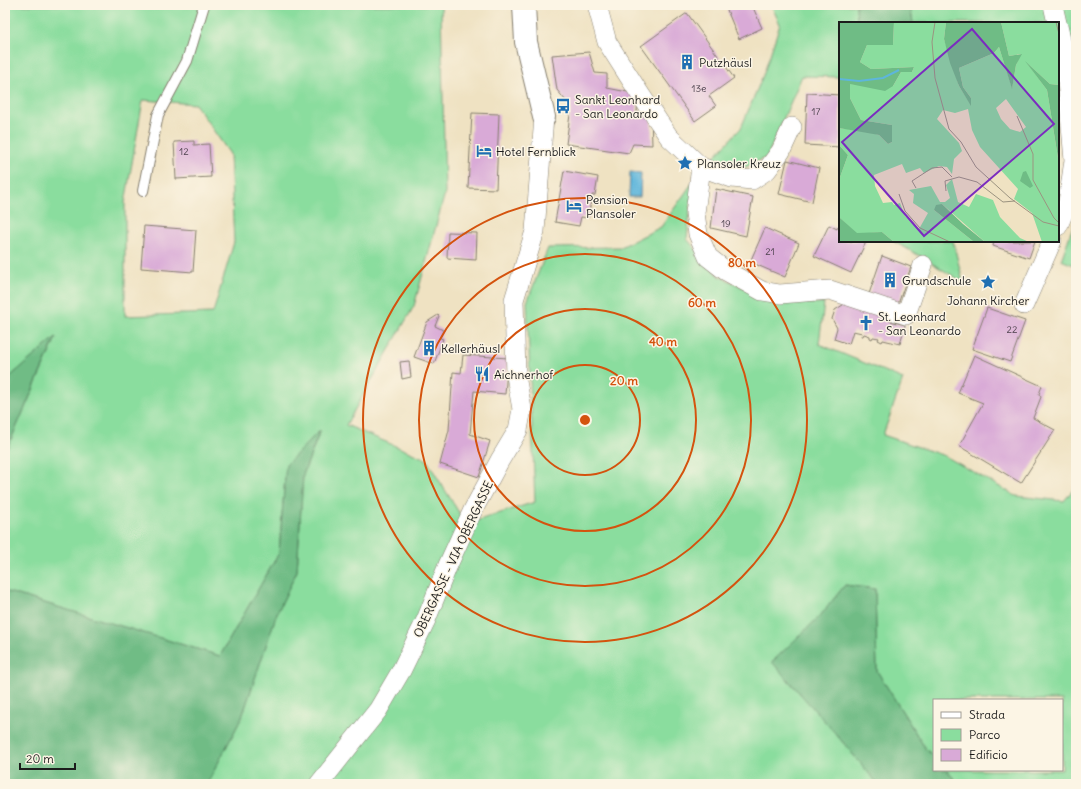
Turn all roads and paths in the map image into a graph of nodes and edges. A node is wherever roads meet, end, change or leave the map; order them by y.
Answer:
1 (204, 5) edge
2 (524, 5) edge
3 (597, 5) edge
4 (1054, 5) edge
5 (1057, 22) edge
6 (1059, 31) edge
7 (544, 117) joint
8 (792, 128) dead end
9 (701, 167) junction
10 (143, 191) dead end
11 (1059, 224) edge
12 (1052, 242) edge
13 (923, 265) dead end
14 (1024, 306) dead end
15 (319, 784) edge

1 - 10 lane
2 - 7 street, OBERGASSE - VIA OBERGASSE
3 - 9 street
4 - 5 street
6 - 11 street
7 - 15 street, OBERGASSE - VIA OBERGASSE
8 - 9 street
9 - 13 street
12 - 14 street

